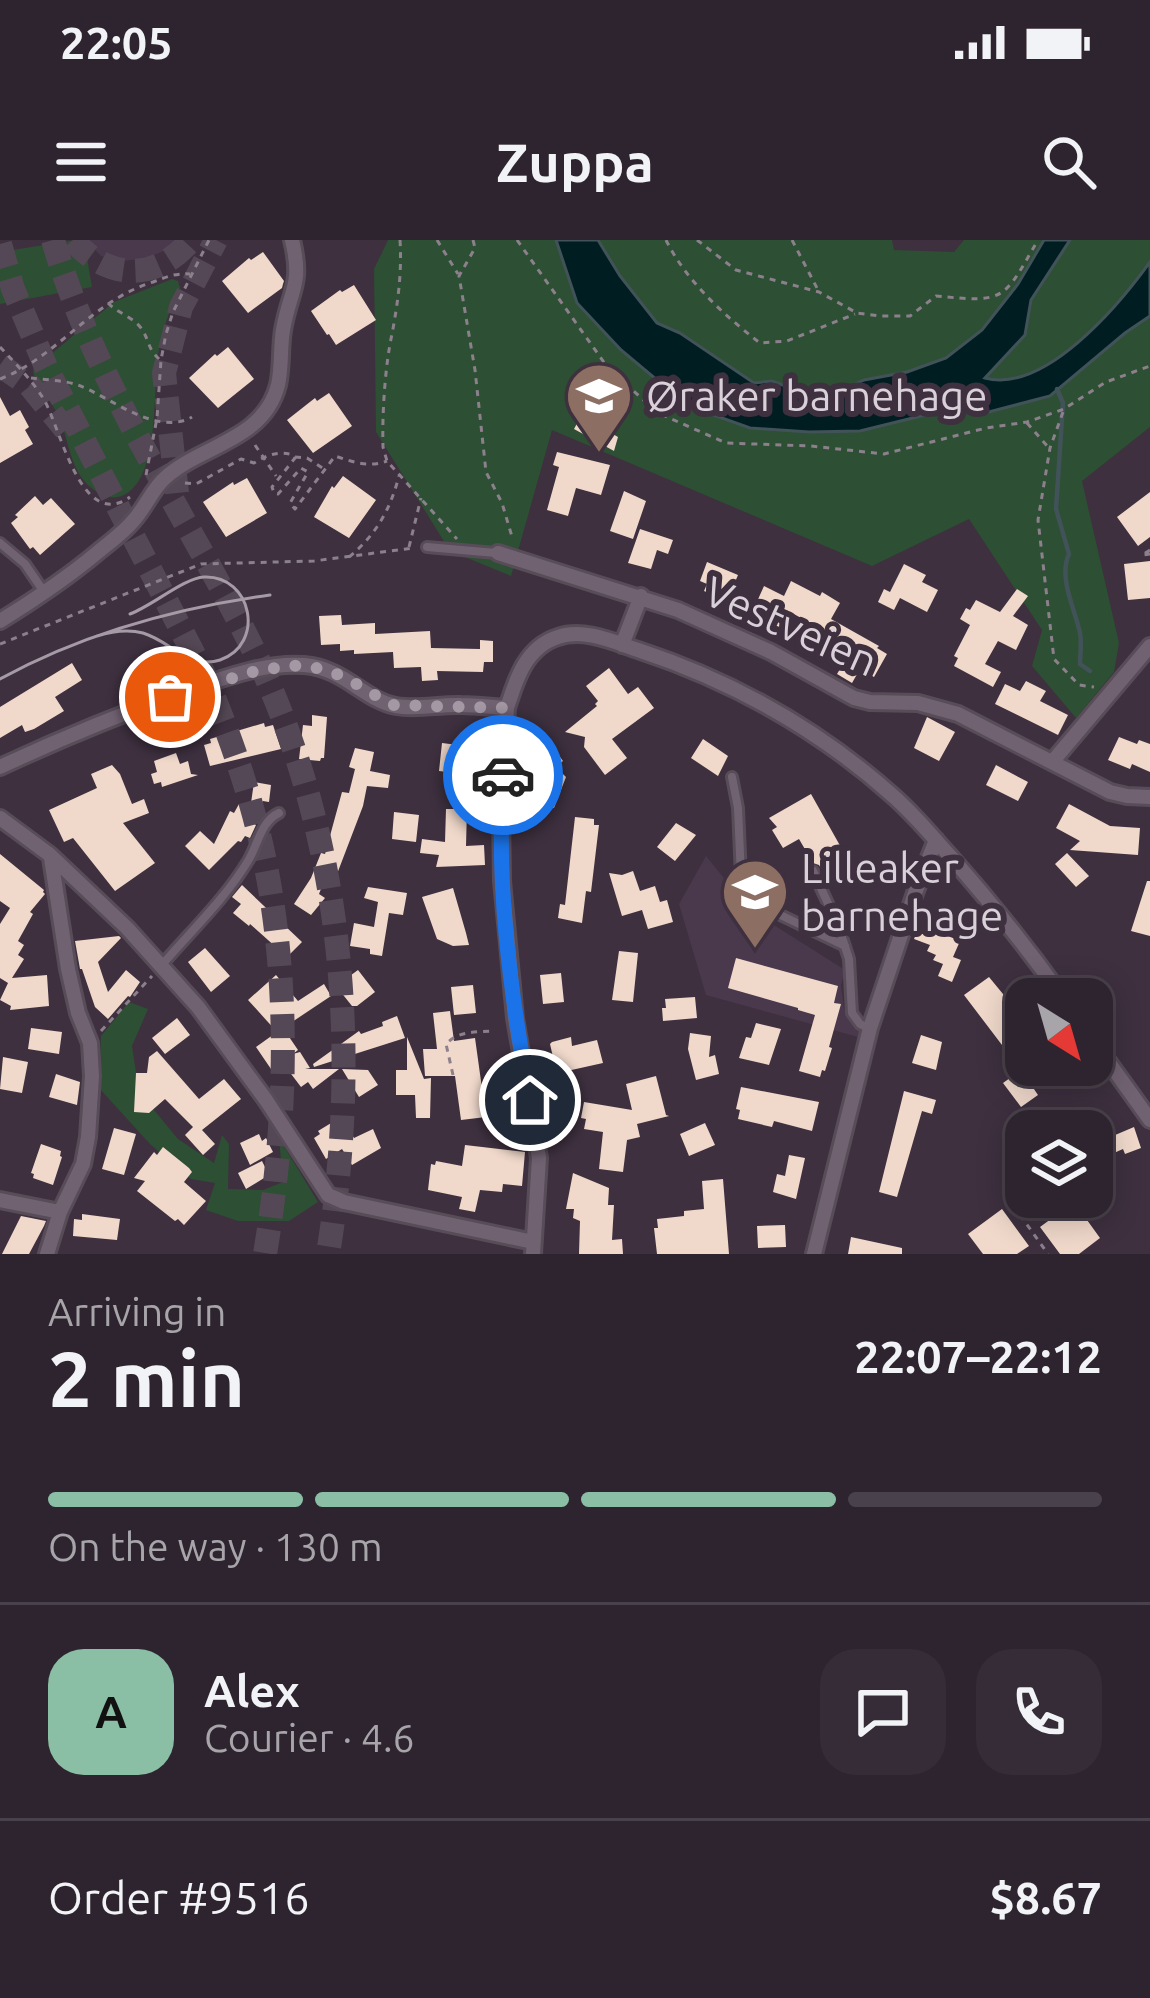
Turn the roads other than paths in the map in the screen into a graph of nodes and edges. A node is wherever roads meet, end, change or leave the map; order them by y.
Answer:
1 (292, 240) edge
2 (0, 543) edge
3 (427, 547) road end
4 (497, 553) joint
5 (44, 593) junction
6 (641, 596) junction
7 (0, 621) edge
8 (622, 645) junction
9 (1150, 646) edge
10 (507, 708) junction
11 (1054, 761) junction
12 (0, 767) edge
13 (731, 777) dead end
14 (1150, 797) edge
15 (279, 813) dead end
16 (0, 818) edge
17 (936, 840) junction
18 (50, 856) junction
19 (812, 871) dead end
20 (845, 946) junction
21 (161, 966) junction
22 (1048, 978) edge
23 (870, 1028) junction
24 (1113, 1068) edge
25 (1150, 1120) edge
26 (0, 1200) edge
27 (60, 1212) junction
28 (533, 1248) edge
29 (47, 1254) edge
30 (814, 1254) edge

1 - 5 street
2 - 5 lane
3 - 4 lane
4 - 6 street, Vestveien
5 - 7 street
6 - 8 street
6 - 11 street, Vestveien
8 - 10 street
8 - 17 street
9 - 11 street
10 - 12 street
10 - 28 street
11 - 14 street, Vestveien
13 - 20 lane
15 - 21 lane
16 - 18 street
17 - 22 street
17 - 23 street
18 - 21 street
18 - 27 street
19 - 20 lane
20 - 23 lane
21 - 28 street
23 - 30 street
24 - 25 street
26 - 27 street
27 - 29 street

